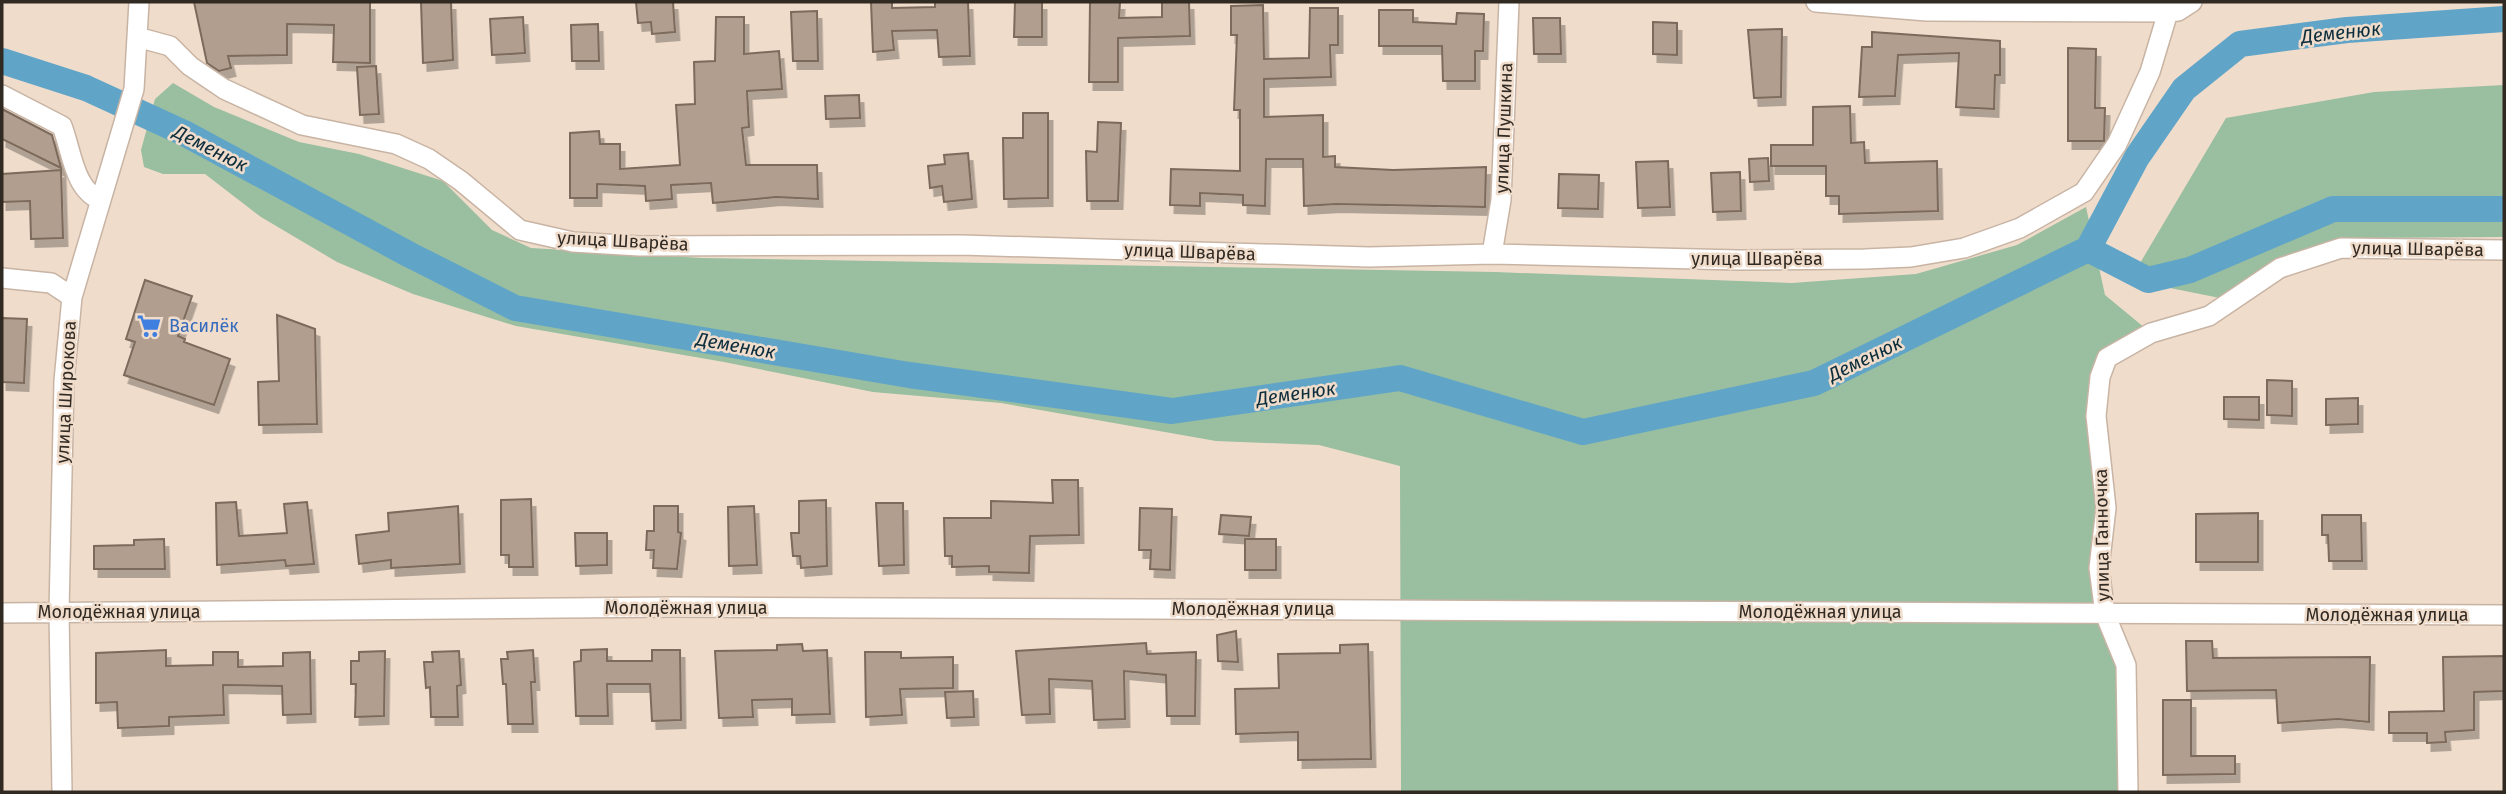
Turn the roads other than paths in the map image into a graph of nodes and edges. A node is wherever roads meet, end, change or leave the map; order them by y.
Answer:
1 (139, 2) edge
2 (1508, 2) edge
3 (1816, 2) edge
4 (2192, 2) edge
5 (2168, 12) junction
6 (138, 37) junction
7 (2, 95) edge
8 (102, 200) junction
9 (2504, 250) edge
10 (1492, 254) junction
11 (2, 278) edge
12 (72, 297) junction
13 (2106, 358) joint
14 (59, 612) junction
15 (2, 613) edge
16 (2105, 614) junction
17 (2504, 615) edge
18 (62, 792) edge
19 (2127, 792) edge

1 - 6 street, улица Широкова
2 - 10 street, улица Пушкина
3 - 5 street
4 - 5 street
5 - 10 street, улица Шварёва
6 - 8 street, улица Широкова
6 - 10 street, улица Шварёва
7 - 8 street
8 - 12 street, улица Широкова
9 - 13 street, улица Шварёва
11 - 12 street
12 - 14 street, улица Широкова
13 - 16 street, улица Ганночка
14 - 15 street, Молодёжная улица
14 - 16 street, Молодёжная улица
14 - 18 street, улица Широкова
16 - 17 street, Молодёжная улица
16 - 19 street, улица Ганночка

